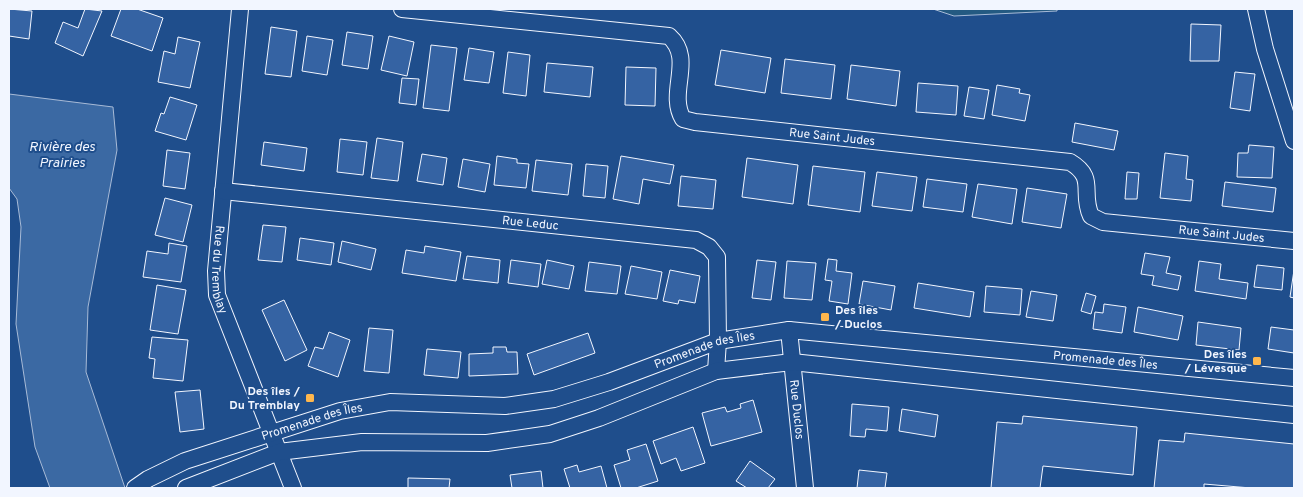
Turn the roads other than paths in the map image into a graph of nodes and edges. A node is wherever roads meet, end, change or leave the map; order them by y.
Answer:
1 (240, 9) edge
2 (402, 9) edge
3 (1256, 9) edge
4 (1294, 142) edge
5 (223, 191) junction
6 (1294, 241) edge
7 (789, 330) junction
8 (718, 341) junction
9 (792, 362) junction
10 (716, 371) junction
11 (1294, 378) edge
12 (1294, 415) edge
13 (270, 432) junction
14 (279, 452) junction
15 (135, 488) edge
16 (186, 488) edge
17 (293, 488) edge
18 (805, 488) edge

1 - 5 street, Rue du Tremblay
2 - 6 street, Rue Saint Judes
3 - 4 street
5 - 8 street, Rue Leduc
5 - 13 street, Rue du Tremblay
7 - 8 street, Promenade des Îles
7 - 9 street, Rue Duclos
7 - 11 street, Promenade des Îles
8 - 10 street, Rue Leduc
8 - 13 street, Promenade des Îles
9 - 10 street, Promenade des Îles
9 - 12 street, Promenade des Îles
9 - 18 street, Rue Duclos
10 - 14 street, Promenade des Îles
13 - 14 street, Rue du Tremblay
13 - 15 street, Promenade des Îles
14 - 16 street, Promenade des Îles
14 - 17 street, Rue du Tremblay

